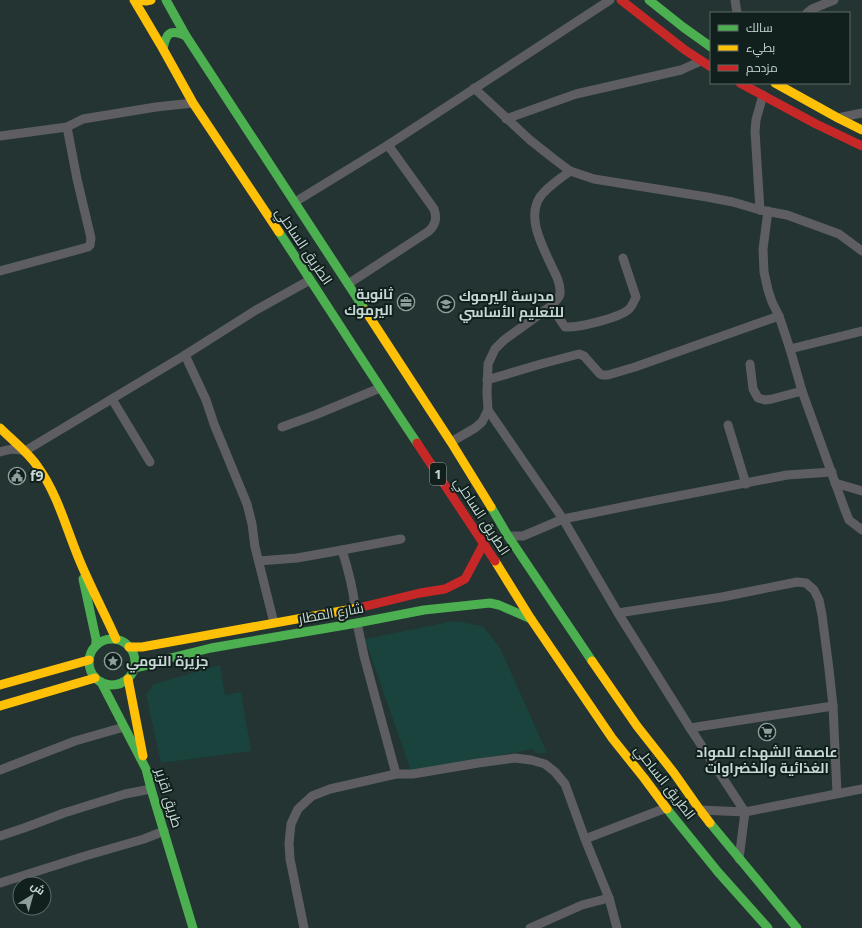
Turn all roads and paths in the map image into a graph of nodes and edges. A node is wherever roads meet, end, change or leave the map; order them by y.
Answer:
1 (134, 0) edge
2 (140, 0) edge
3 (151, 0) edge
4 (166, 0) edge
5 (610, 0) edge
6 (621, 0) edge
7 (649, 0) edge
8 (735, 0) edge
9 (808, 0) edge
10 (822, 0) edge
11 (834, 0) edge
12 (809, 11) edge
13 (736, 12) edge
14 (186, 36) junction
15 (710, 46) edge
16 (163, 49) junction
17 (701, 61) junction
18 (710, 66) edge
19 (742, 84) edge
20 (777, 84) edge
21 (474, 88) junction
22 (762, 95) junction
23 (192, 103) junction
24 (862, 113) edge
25 (838, 118) junction
26 (506, 119) junction
27 (68, 127) junction
28 (862, 130) edge
29 (0, 136) edge
30 (388, 145) junction
31 (862, 146) edge
32 (570, 171) junction
33 (295, 202) junction
34 (764, 210) junction
35 (862, 251) edge
36 (623, 258) dead end
37 (0, 271) edge
38 (310, 280) junction
39 (348, 284) junction
40 (551, 306) junction
41 (779, 316) junction
42 (862, 331) edge
43 (790, 349) junction
44 (185, 355) junction
45 (750, 364) dead end
46 (487, 380) junction
47 (380, 388) junction
48 (802, 392) junction
49 (112, 399) junction
50 (488, 410) junction
51 (728, 425) dead end
52 (282, 427) dead end
53 (0, 428) edge
54 (451, 442) junction
55 (25, 451) junction
56 (0, 452) edge
57 (150, 462) dead end
58 (832, 472) junction
59 (835, 483) junction
60 (746, 484) junction
61 (862, 491) edge
62 (562, 519) junction
63 (862, 530) edge
64 (508, 536) junction
65 (401, 539) dead end
66 (484, 543) junction
67 (342, 550) junction
68 (79, 558) junction
69 (259, 561) junction
70 (420, 593) junction
71 (355, 607) junction
72 (424, 610) junction
73 (618, 613) junction
74 (531, 619) junction
75 (274, 623) junction
76 (357, 623) junction
77 (116, 639) junction
78 (96, 645) junction
79 (129, 646) junction
80 (89, 660) junction
81 (134, 668) junction
82 (128, 679) junction
83 (98, 680) junction
84 (0, 685) edge
85 (0, 706) edge
86 (833, 706) junction
87 (124, 727) junction
88 (690, 728) junction
89 (146, 768) junction
90 (0, 770) edge
91 (396, 774) junction
92 (151, 789) junction
93 (862, 789) edge
94 (836, 793) junction
95 (666, 808) junction
96 (700, 810) junction
97 (745, 812) junction
98 (164, 831) junction
99 (0, 836) edge
100 (585, 839) junction
101 (740, 859) junction
102 (0, 883) edge
103 (608, 898) junction
104 (193, 928) edge
105 (304, 928) edge
106 (530, 928) edge
107 (617, 928) edge
108 (768, 928) edge
109 (797, 928) edge

1 - 16 main road, الطريق الساحلي / 1
2 - 3 main road
4 - 14 main road, الطريق الساحلي
5 - 21 street
6 - 17 main road
7 - 15 main road
8 - 13 street
9 - 12 street
10 - 12 street
11 - 12 street
14 - 16 main road
14 - 33 main road, الطريق الساحلي
16 - 23 main road, الطريق الساحلي / 1
17 - 18 main road
17 - 26 street
19 - 22 main road
20 - 25 main road
21 - 26 street
21 - 30 street
22 - 31 main road
22 - 34 street
23 - 27 street
23 - 38 main road, الطريق الساحلي / 1
24 - 25 street
25 - 28 main road
26 - 32 street
27 - 29 street
27 - 37 street
30 - 33 street
30 - 39 street
32 - 34 street
32 - 40 street
33 - 39 main road, الطريق الساحلي
34 - 35 street
34 - 41 street
36 - 40 street
38 - 44 street
38 - 47 main road, الطريق الساحلي / 1
39 - 54 main road, الطريق الساحلي
40 - 46 street
41 - 43 street
41 - 46 street
42 - 43 street
43 - 48 street
44 - 49 street
44 - 69 street
45 - 48 street
46 - 50 street
47 - 52 street
47 - 66 main road, الطريق الساحلي / 1
48 - 58 street
49 - 55 street
49 - 57 street
50 - 54 street
50 - 62 street
51 - 60 street
53 - 55 main road
54 - 64 main road, الطريق الساحلي
55 - 56 street
55 - 68 main road
58 - 59 street
58 - 60 street
59 - 61 street
59 - 63 street
60 - 62 street
62 - 64 street
62 - 73 street
64 - 96 main road, الطريق الساحلي
65 - 67 street
66 - 70 main road, شارع المطار
66 - 74 main road, الطريق الساحلي / 1
67 - 69 street
67 - 71 street
68 - 77 main road
68 - 78 main road
69 - 75 street
70 - 71 main road, شارع المطار
70 - 72 main road
71 - 75 main road, شارع المطار
72 - 74 main road, شارع المطار
72 - 76 main road, شارع المطار
73 - 86 street
73 - 88 street
74 - 95 main road, الطريق الساحلي / 1
75 - 79 main road, شارع المطار
76 - 81 main road, شارع المطار
76 - 91 street
77 - 78 main road
77 - 79 main road
78 - 80 main road
79 - 81 main road
80 - 83 main road
80 - 84 main road
81 - 82 main road
82 - 83 main road
82 - 89 main road
83 - 85 main road
83 - 87 main road, طريق اقزير
86 - 88 street
86 - 94 street
87 - 89 main road, طريق اقزير
87 - 90 street
88 - 97 street
89 - 92 main road, طريق اقزير
91 - 100 street
91 - 105 street
92 - 98 main road, طريق اقزير
92 - 99 street
93 - 94 street
94 - 97 street
95 - 100 street
95 - 108 main road, الطريق الساحلي / 1
96 - 97 street
96 - 101 main road, الطريق الساحلي
97 - 101 street
98 - 102 street
98 - 104 main road, طريق اقزير
100 - 103 street
101 - 109 main road, الطريق الساحلي
103 - 106 street
103 - 107 street

